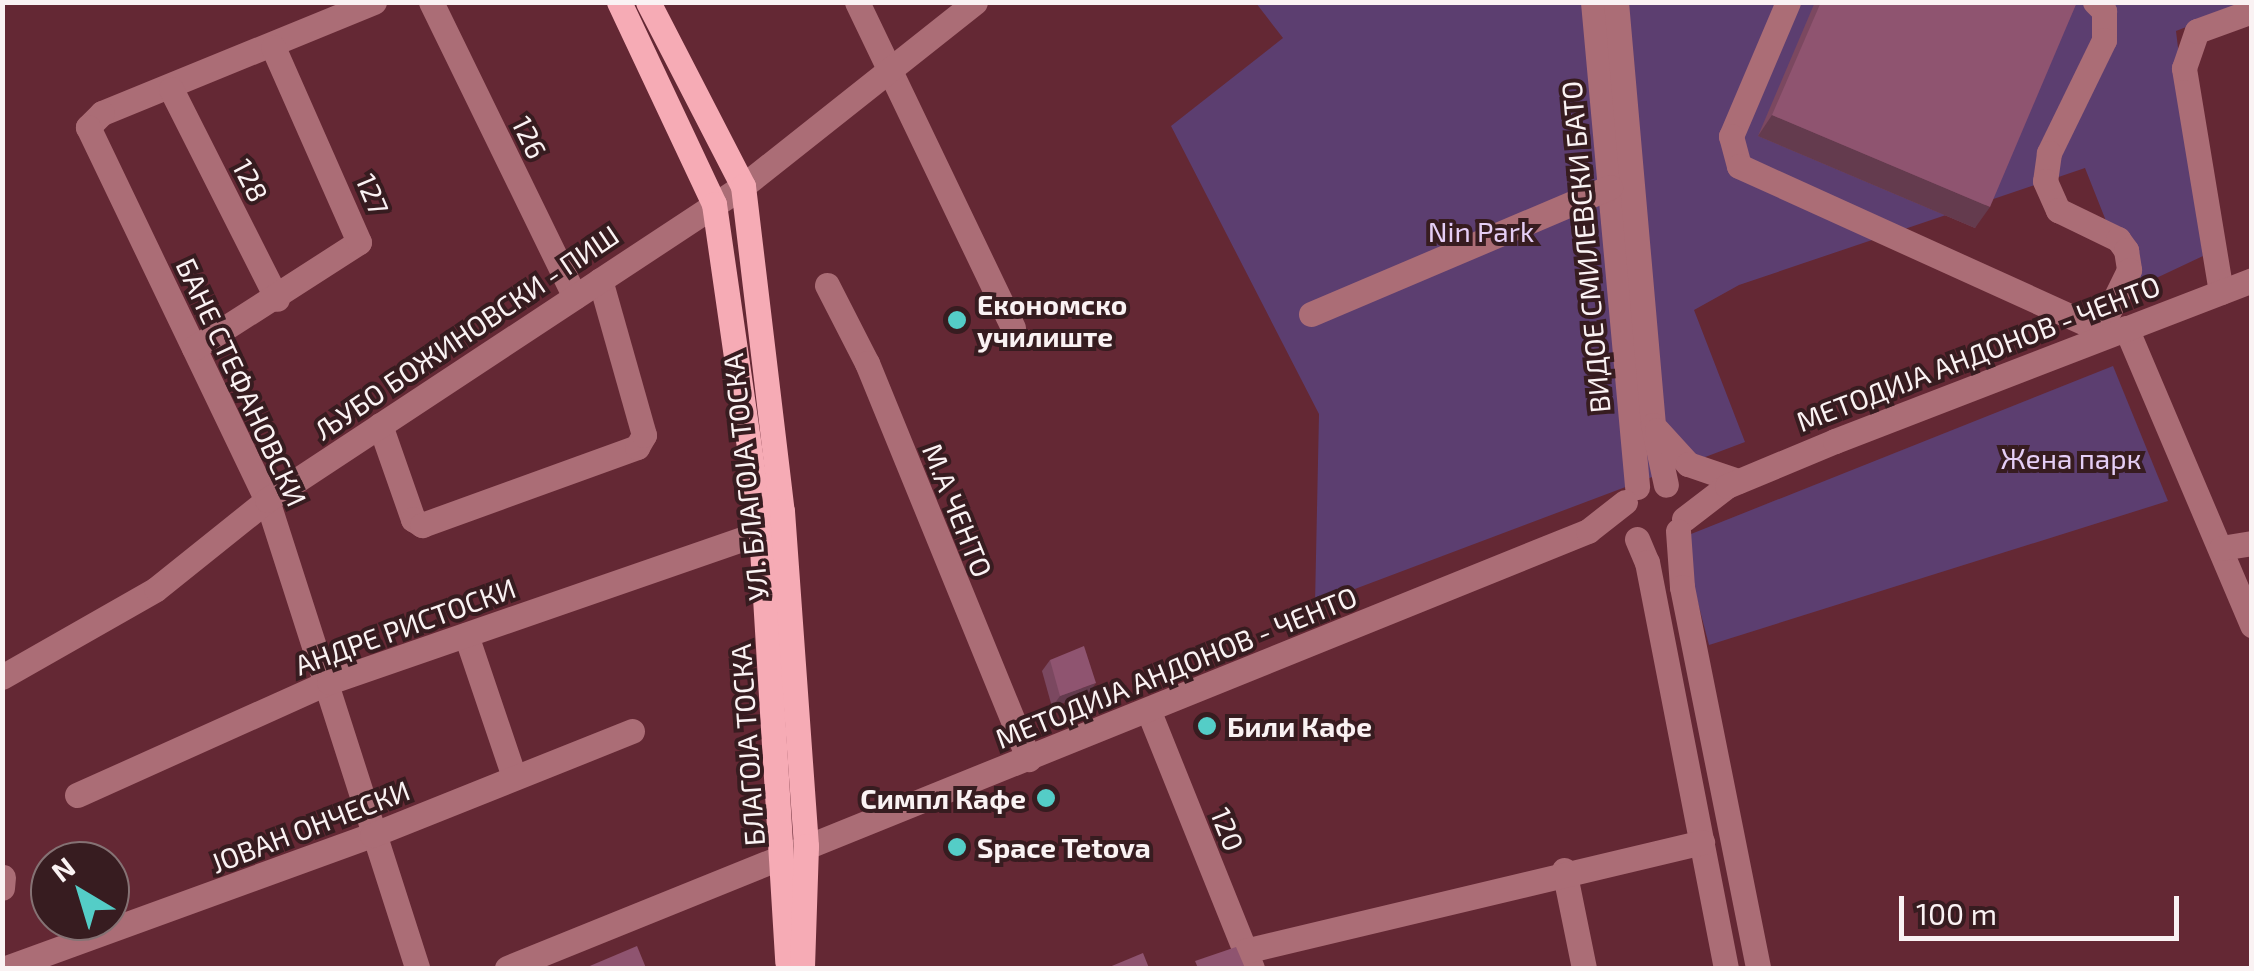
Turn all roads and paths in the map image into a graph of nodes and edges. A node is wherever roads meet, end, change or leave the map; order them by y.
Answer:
1 (374, 2) edge
2 (432, 2) edge
3 (619, 2) edge
4 (648, 2) edge
5 (858, 2) edge
6 (975, 2) edge
7 (1592, 2) edge
8 (1616, 2) edge
9 (1788, 2) edge
10 (2095, 2) edge
11 (2250, 13) edge
12 (273, 47) junction
13 (890, 71) junction
14 (172, 89) junction
15 (743, 186) junction
16 (1610, 187) junction
17 (714, 204) junction
18 (600, 280) junction
19 (2252, 280) edge
20 (828, 285) dead end
21 (2221, 292) junction
22 (574, 297) junction
23 (277, 299) junction
24 (1311, 314) dead end
25 (1013, 327) dead end
26 (2112, 329) junction
27 (194, 348) junction
28 (380, 425) junction
29 (1653, 426) junction
30 (1733, 484) junction
31 (1670, 488) junction
32 (1631, 495) junction
33 (268, 500) junction
34 (1681, 525) junction
35 (1588, 531) junction
36 (762, 532) junction
37 (1633, 536) junction
38 (2252, 543) edge
39 (2221, 548) junction
40 (2252, 625) edge
41 (466, 634) junction
42 (2, 678) edge
43 (329, 682) junction
44 (1148, 712) junction
45 (632, 731) dead end
46 (1030, 758) junction
47 (514, 777) junction
48 (77, 795) dead end
49 (372, 835) junction
50 (1702, 842) junction
51 (796, 851) junction
52 (1564, 870) junction
53 (3, 877) edge
54 (2, 888) edge
55 (1249, 960) edge
56 (6, 968) edge
57 (416, 968) edge
58 (507, 968) edge
59 (786, 968) edge
60 (802, 968) edge
61 (1584, 968) edge
62 (1726, 968) edge
63 (1758, 968) edge

1 - 12 street, БАНЕ СТЕФАНОВСКИ
2 - 22 street, 126
3 - 17 main road, БЛАГОЈА ТОСКА
4 - 15 main road, УЛ. БЛАГОЈА ТОСКА
5 - 13 street
6 - 13 street, ЉУБО БОЖИНОВСКИ - ПИШ
7 - 16 street, ВИДОЕ СМИЛЕВСКИ БАТО
8 - 29 street, ВИДОЕ СМИЛЕВСКИ БАТО
9 - 26 street
10 - 26 street
11 - 21 street
12 - 14 street, БАНЕ СТЕФАНОВСКИ
12 - 23 street, 127
13 - 15 street, ЉУБО БОЖИНОВСКИ - ПИШ
13 - 25 street
14 - 23 street, 128
14 - 27 street, БАНЕ СТЕФАНОВСКИ
15 - 17 street, ЉУБО БОЖИНОВСКИ - ПИШ
15 - 51 main road, УЛ. БЛАГОЈА ТОСКА
16 - 24 street
16 - 32 street, ВИДОЕ СМИЛЕВСКИ БАТО
17 - 18 street, ЉУБО БОЖИНОВСКИ - ПИШ
17 - 36 main road, БЛАГОЈА ТОСКА
18 - 22 street, ЉУБО БОЖИНОВСКИ - ПИШ
18 - 28 street
19 - 21 street, МЕТОДИЈА АНДОНОВ - ЧЕНТО
20 - 46 street, М.А ЧЕНТО
21 - 26 street, МЕТОДИЈА АНДОНОВ - ЧЕНТО
22 - 28 street, ЉУБО БОЖИНОВСКИ - ПИШ
23 - 27 street, 127
26 - 30 street, МЕТОДИЈА АНДОНОВ - ЧЕНТО
26 - 39 street
27 - 33 street, БАНЕ СТЕФАНОВСКИ
28 - 33 street, ЉУБО БОЖИНОВСКИ - ПИШ
29 - 30 street
29 - 31 street, ВИДОЕ СМИЛЕВСКИ БАТО
30 - 31 street, МЕТОДИЈА АНДОНОВ - ЧЕНТО
30 - 34 street, МЕТОДИЈА АНДОНОВ - ЧЕНТО
31 - 32 street, МЕТОДИЈА АНДОНОВ - ЧЕНТО
31 - 34 street, ВИДОЕ СМИЛЕВСКИ БАТО
32 - 35 street, МЕТОДИЈА АНДОНОВ - ЧЕНТО
32 - 37 street, ВИДОЕ СМИЛЕВСКИ БАТО
33 - 42 street, ЉУБО БОЖИНОВСКИ - ПИШ
33 - 43 street, БАНЕ СТЕФАНОВСКИ
34 - 37 street, МЕТОДИЈА АНДОНОВ - ЧЕНТО
34 - 63 street
35 - 37 street, МЕТОДИЈА АНДОНОВ - ЧЕНТО
35 - 44 street, МЕТОДИЈА АНДОНОВ - ЧЕНТО
36 - 41 street, АНДРЕ РИСТОСКИ
36 - 51 main road, БЛАГОЈА ТОСКА
37 - 50 street
38 - 39 street
39 - 40 street
41 - 43 street, АНДРЕ РИСТОСКИ
41 - 47 street
43 - 48 street, АНДРЕ РИСТОСКИ
43 - 49 street, БАНЕ СТЕФАНОВСКИ
44 - 46 street, МЕТОДИЈА АНДОНОВ - ЧЕНТО
44 - 55 street, 120
45 - 47 street, ЈОВАН ОНЧЕСКИ
46 - 51 street, МЕТОДИЈА АНДОНОВ - ЧЕНТО
47 - 49 street, ЈОВАН ОНЧЕСКИ
49 - 56 street, ЈОВАН ОНЧЕСКИ
49 - 57 street, БАНЕ СТЕФАНОВСКИ
50 - 52 street
50 - 62 street
51 - 58 street, МЕТОДИЈА АНДОНОВ - ЧЕНТО
51 - 59 main road, БЛАГОЈА ТОСКА
51 - 60 main road, УЛ. БЛАГОЈА ТОСКА
52 - 55 street
52 - 61 street
53 - 54 street

